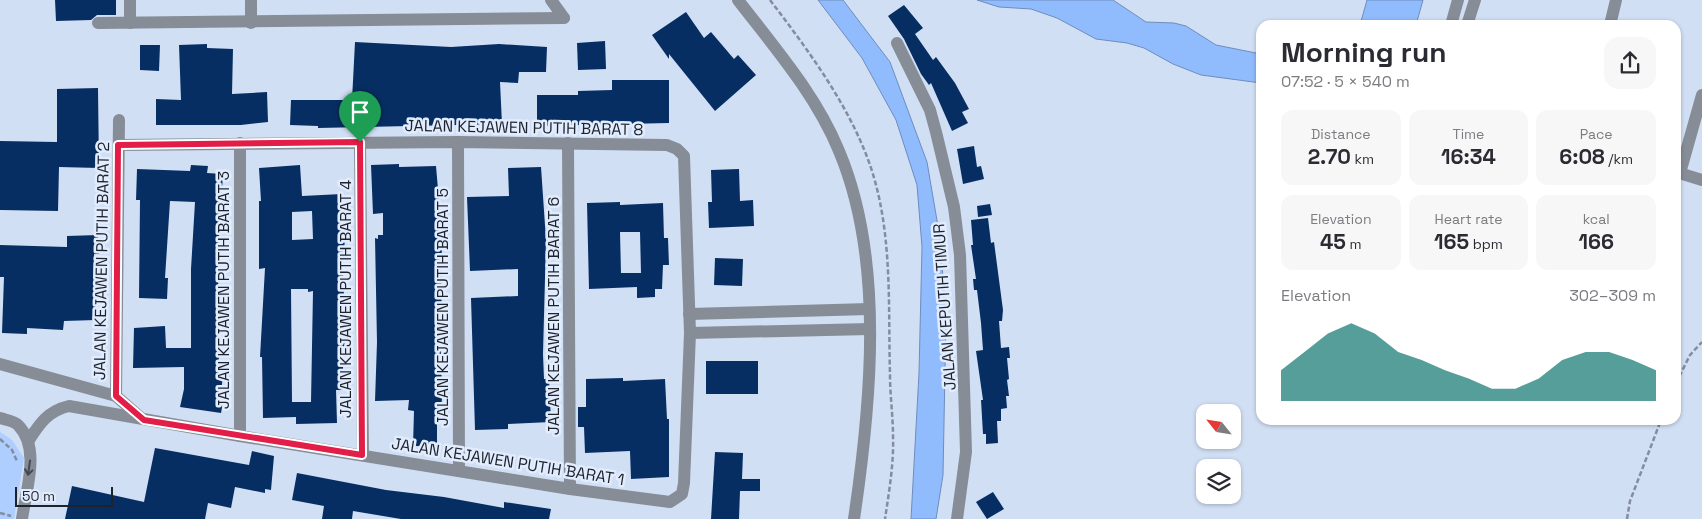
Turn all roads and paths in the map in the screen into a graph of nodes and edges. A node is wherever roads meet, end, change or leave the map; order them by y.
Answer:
1 (130, 0) edge
2 (250, 0) edge
3 (551, 0) edge
4 (738, 0) edge
5 (1458, 0) edge
6 (1475, 0) edge
7 (1616, 0) edge
8 (1452, 20) edge
9 (1469, 20) edge
10 (1611, 20) edge
11 (98, 23) dead end
12 (130, 23) junction
13 (251, 23) junction
14 (897, 43) dead end
15 (1702, 95) edge
16 (119, 120) dead end
17 (360, 142) junction
18 (458, 142) junction
19 (240, 143) junction
20 (568, 143) junction
21 (118, 145) junction
22 (1681, 162) edge
23 (1681, 173) edge
24 (1702, 180) edge
25 (869, 309) junction
26 (772, 311) junction
27 (689, 314) junction
28 (870, 329) junction
29 (773, 331) junction
30 (690, 333) junction
31 (1702, 342) edge
32 (0, 364) edge
33 (1681, 374) edge
34 (116, 396) junction
35 (0, 418) edge
36 (144, 420) junction
37 (1659, 425) edge
38 (240, 436) junction
39 (0, 439) edge
40 (29, 440) junction
41 (362, 455) junction
42 (18, 464) dead end
43 (459, 471) junction
44 (570, 489) junction
45 (12, 508) dead end
46 (10, 519) edge
47 (22, 519) edge
48 (854, 519) edge
49 (957, 519) edge
50 (1627, 519) edge

1 - 12 street
2 - 13 street
3 - 13 street
4 - 25 street
5 - 8 street
6 - 9 street
7 - 10 street
11 - 12 street
12 - 13 street
14 - 49 street, JALAN KEPUTIH TIMUR
15 - 22 street
16 - 21 street, JALAN KEJAWEN PUTIH BARAT 2
17 - 18 street, JALAN KEJAWEN PUTIH BARAT 8
17 - 19 street, JALAN KEJAWEN PUTIH BARAT 8
17 - 41 street, JALAN KEJAWEN PUTIH BARAT 4
18 - 20 street, JALAN KEJAWEN PUTIH BARAT 8
18 - 43 street, JALAN KEJAWEN PUTIH BARAT 5
19 - 21 street, JALAN KEJAWEN PUTIH BARAT 8
19 - 38 street, JALAN KEJAWEN PUTIH BARAT 3
20 - 27 street, JALAN KEJAWEN PUTIH BARAT 8
20 - 44 street, JALAN KEJAWEN PUTIH BARAT 6
21 - 34 street, JALAN KEJAWEN PUTIH BARAT 2
23 - 24 street
25 - 26 street
25 - 28 street
26 - 27 street
26 - 29 street
27 - 30 street
28 - 29 street
28 - 48 street
29 - 30 street
30 - 44 street, JALAN KEJAWEN PUTIH BARAT 1
31 - 33 path
32 - 34 street
34 - 36 street, JALAN KEJAWEN PUTIH BARAT 2
35 - 40 street
36 - 38 street, JALAN KEJAWEN PUTIH BARAT 1
36 - 40 street, JALAN KEJAWEN PUTIH BARAT 1
37 - 50 path
38 - 41 street, JALAN KEJAWEN PUTIH BARAT 1
39 - 42 path
40 -> 47 street
41 - 43 street, JALAN KEJAWEN PUTIH BARAT 1
43 - 44 street, JALAN KEJAWEN PUTIH BARAT 1
45 - 46 path

